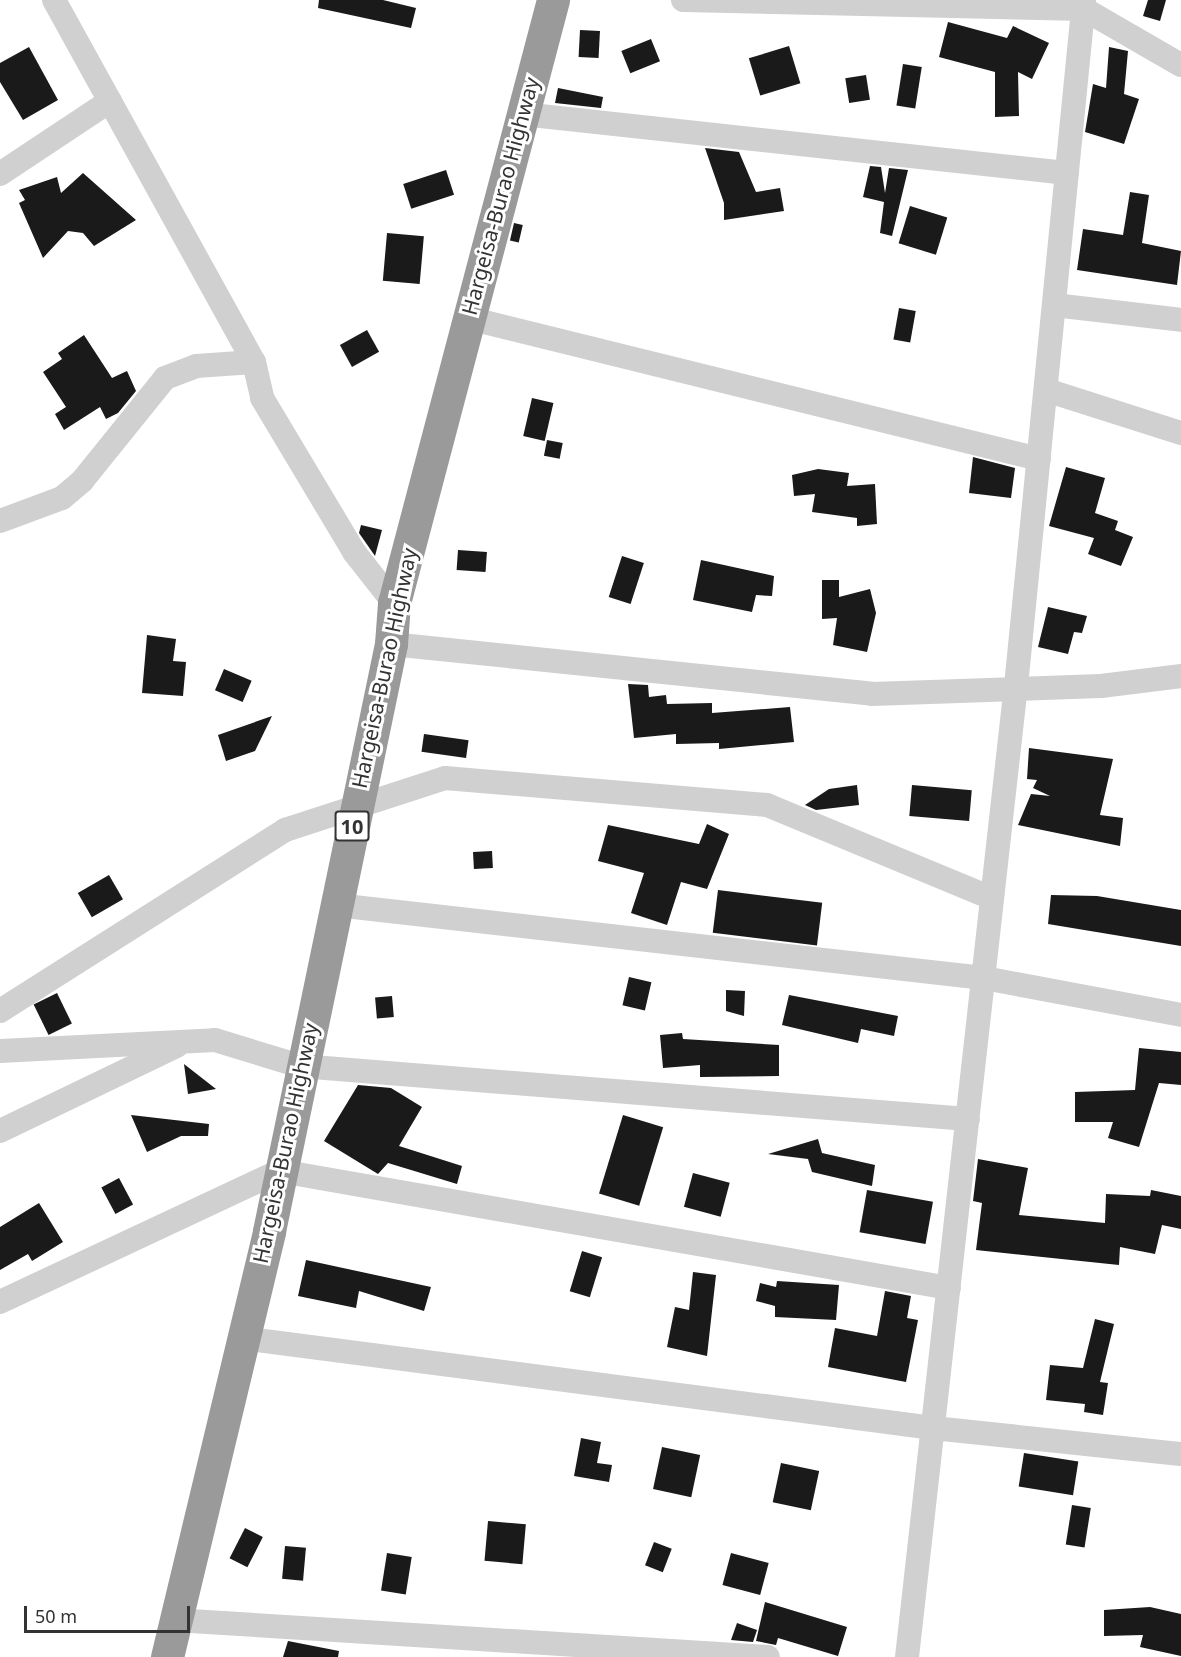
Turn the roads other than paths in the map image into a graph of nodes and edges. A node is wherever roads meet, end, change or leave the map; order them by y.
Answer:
1 (54, 0) edge
2 (553, 0) edge
3 (683, 0) edge
4 (1084, 4) edge
5 (1181, 65) edge
6 (110, 101) junction
7 (522, 114) junction
8 (1067, 172) junction
9 (0, 174) edge
10 (1054, 305) junction
11 (468, 318) junction
12 (1181, 320) edge
13 (254, 362) junction
14 (1046, 390) junction
15 (1181, 432) edge
16 (1039, 459) junction
17 (0, 521) edge
18 (394, 603) junction
19 (391, 644) junction
20 (1181, 676) edge
21 (1016, 686) junction
22 (356, 807) junction
23 (992, 898) junction
24 (336, 905) junction
25 (984, 978) junction
26 (0, 1011) edge
27 (1181, 1015) edge
28 (187, 1041) junction
29 (0, 1052) edge
30 (300, 1066) junction
31 (968, 1119) junction
32 (0, 1131) edge
33 (280, 1171) junction
34 (949, 1288) junction
35 (0, 1302) edge
36 (242, 1338) junction
37 (933, 1428) junction
38 (1181, 1454) edge
39 (174, 1620) junction
40 (167, 1657) edge
41 (768, 1657) edge
42 (907, 1657) edge

1 - 6 street
2 - 7 highway, Hargeisa-Burao Highway / 10
3 - 4 street
4 - 5 street
4 - 8 street
6 - 9 street
6 - 13 street
7 - 8 street
7 - 11 highway, Hargeisa-Burao Highway / 10
8 - 10 street
10 - 12 street
10 - 14 street
11 - 16 street
11 - 18 highway, Hargeisa-Burao Highway / 10
13 - 17 street
13 - 18 street
14 - 15 street
14 - 16 street
16 - 21 street
18 - 19 highway, Hargeisa-Burao Highway / 10
19 - 21 street
19 - 22 highway, Hargeisa-Burao Highway / 10
20 - 21 street
21 - 23 street
22 - 23 street
22 - 24 highway, Hargeisa-Burao Highway / 10
22 - 26 street
23 - 25 street
24 - 25 street
24 - 30 highway, Hargeisa-Burao Highway / 10
25 - 27 street
25 - 31 street
28 - 29 street
28 - 30 street
28 - 32 street
30 - 31 street
30 - 33 highway, Hargeisa-Burao Highway / 10
31 - 34 street
33 - 34 street
33 - 35 street
33 - 36 highway, Hargeisa-Burao Highway / 10
34 - 37 street
36 - 37 street
36 - 39 highway, Hargeisa-Burao Highway / 10
37 - 38 street
37 - 42 street
39 - 40 highway, Hargeisa-Burao Highway / 10
39 - 41 street

